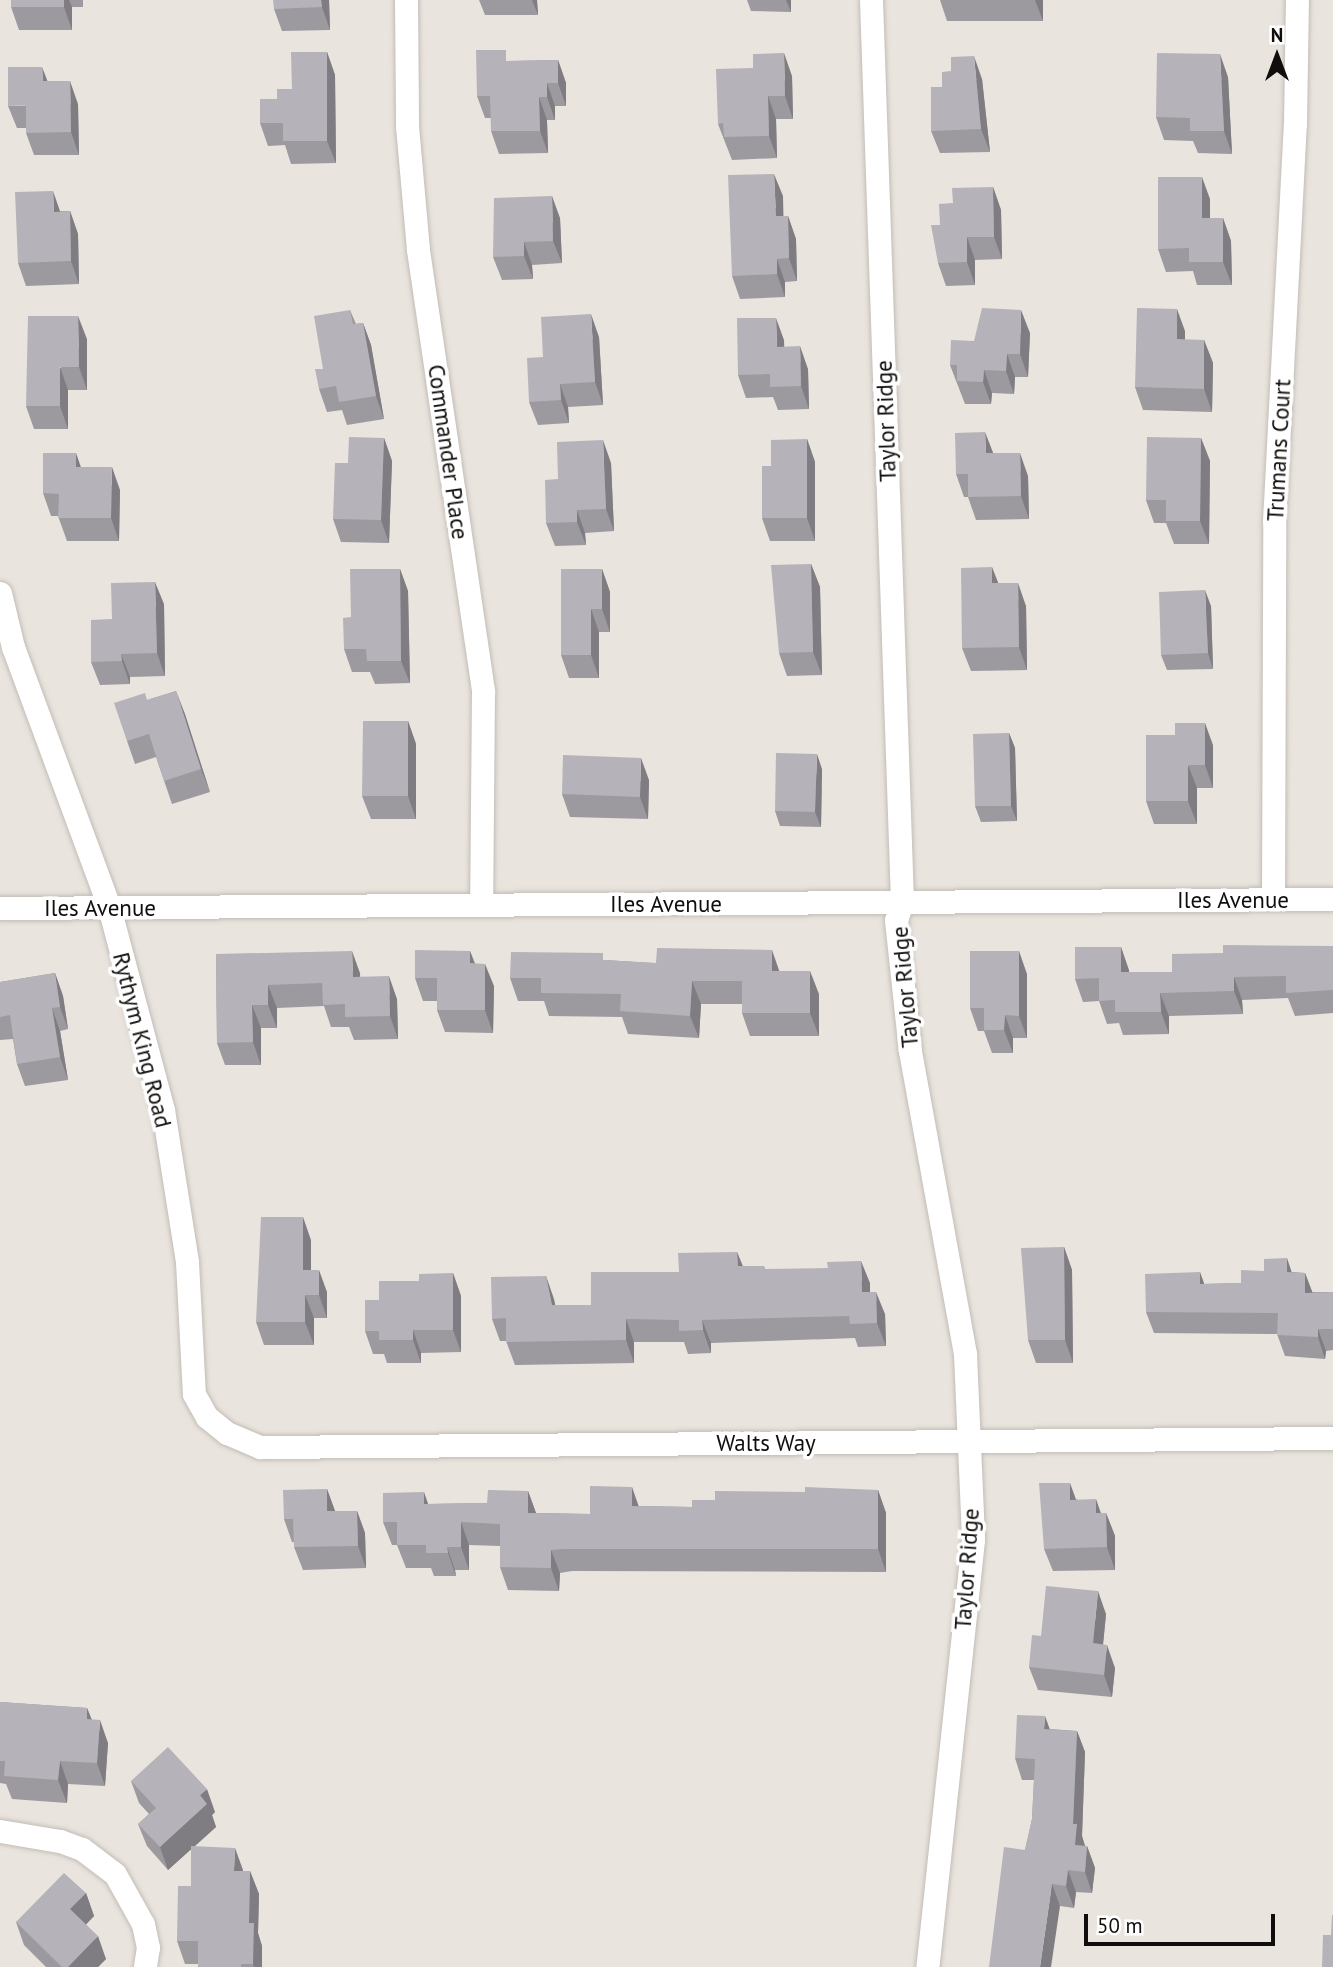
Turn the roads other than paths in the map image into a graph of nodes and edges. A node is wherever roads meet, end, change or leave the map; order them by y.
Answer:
1 (405, 0) edge
2 (871, 0) edge
3 (1297, 0) edge
4 (0, 593) edge
5 (1333, 899) edge
6 (1273, 900) junction
7 (902, 902) junction
8 (481, 905) junction
9 (0, 908) edge
10 (108, 908) junction
11 (207, 1417) joint
12 (1333, 1438) edge
13 (969, 1442) junction
14 (0, 1831) edge
15 (145, 1967) edge
16 (927, 1967) edge

1 - 8 street, Commander Place
2 - 7 street, Taylor Ridge
3 - 6 street, Trumans Court
4 - 10 street, Rythym King Road
5 - 6 street, Iles Avenue
6 - 7 street, Iles Avenue
7 - 8 street, Iles Avenue
7 - 13 street, Taylor Ridge
8 - 10 street, Iles Avenue
9 - 10 street, Iles Avenue
10 - 11 street, Rythym King Road
11 - 13 street, Walts Way
12 - 13 street, Walts Way
13 - 16 street, Taylor Ridge
14 - 15 street

